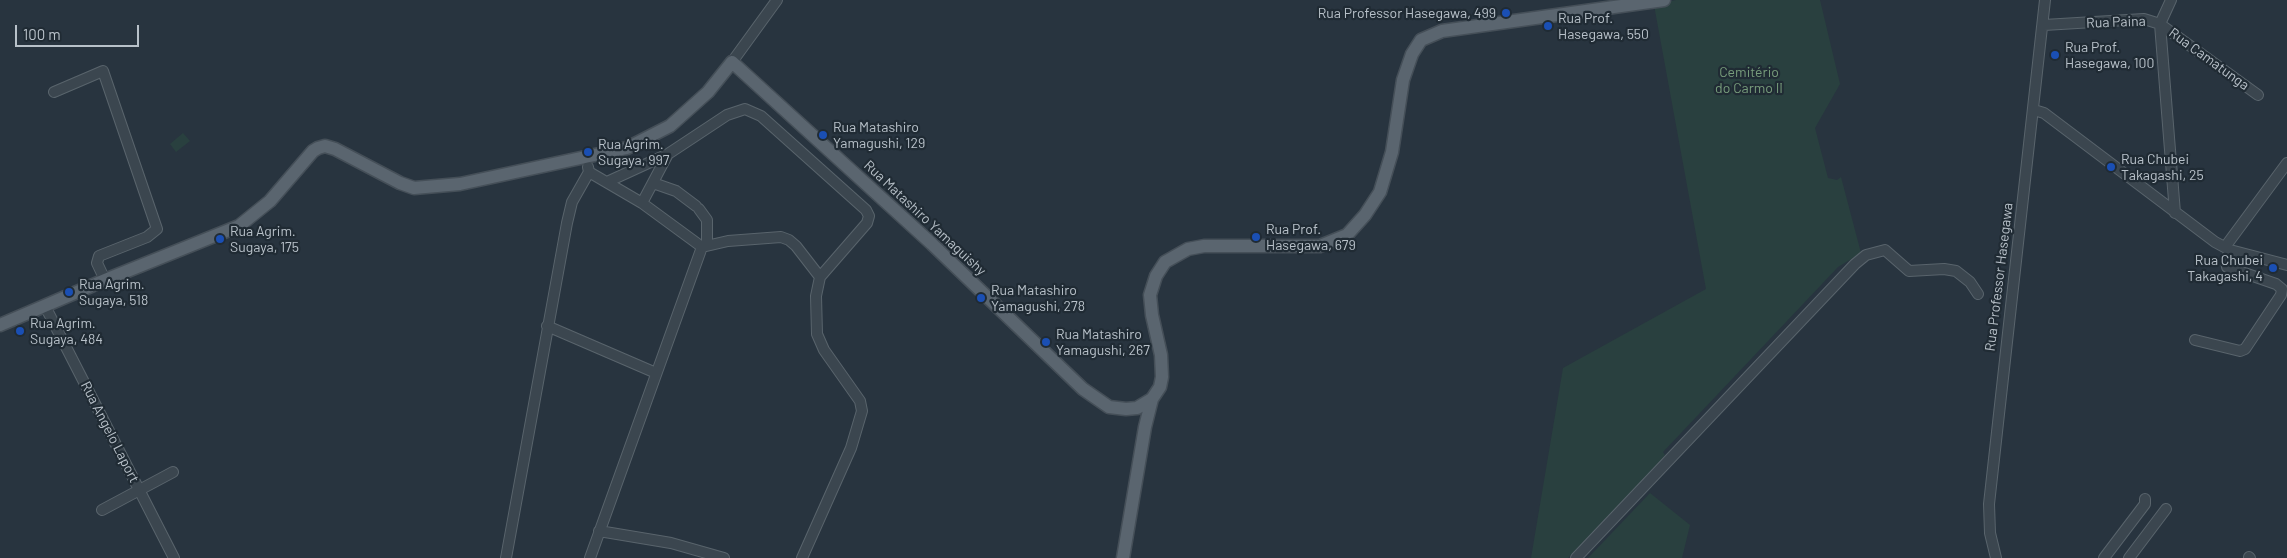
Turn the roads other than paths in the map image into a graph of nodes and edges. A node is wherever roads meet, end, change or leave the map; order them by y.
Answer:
1 (777, 0) edge
2 (1664, 0) edge
3 (2046, 0) edge
4 (2171, 0) edge
5 (2160, 24) junction
6 (2044, 25) junction
7 (732, 62) junction
8 (54, 92) dead end
9 (2258, 94) dead end
10 (2034, 110) junction
11 (668, 154) junction
12 (2287, 163) edge
13 (587, 165) junction
14 (607, 182) junction
15 (653, 183) junction
16 (642, 203) junction
17 (2175, 213) junction
18 (705, 246) junction
19 (2227, 248) junction
20 (2287, 265) edge
21 (820, 277) junction
22 (105, 280) junction
23 (1978, 294) dead end
24 (46, 306) junction
25 (0, 325) edge
26 (547, 326) junction
27 (2195, 340) dead end
28 (656, 373) junction
29 (1152, 400) junction
30 (173, 472) dead end
31 (140, 490) junction
32 (2145, 499) dead end
33 (2166, 509) dead end
34 (102, 510) dead end
35 (599, 531) junction
36 (174, 558) edge
37 (506, 558) edge
38 (590, 558) edge
39 (724, 558) edge
40 (802, 558) edge
41 (1123, 558) edge
42 (1576, 558) edge
43 (1996, 558) edge
44 (2104, 558) edge
45 (2129, 558) edge

1 - 7 street
2 - 29 main road
3 - 6 street, Rua Professor Hasegawa
4 - 5 street, Rua Paina
5 - 6 street, Rua Paina
5 - 9 street, Rua Camatunga
5 - 17 street
6 - 10 street, Rua Professor Hasegawa
7 - 13 main road
7 - 29 main road, Rua Matashiro Yamaguishy
8 - 22 street
10 - 17 street
10 - 43 street, Rua Professor Hasegawa
11 - 14 street
11 - 15 street
11 - 21 street
12 - 19 street
13 - 14 street
13 - 22 main road
13 - 26 street
14 - 16 street
15 - 16 street
15 - 18 street
16 - 18 street
17 - 19 street
18 - 21 street
18 - 28 street
19 - 20 street
19 - 27 street
21 - 40 street
22 - 24 main road
23 - 42 street
24 - 25 main road
24 - 31 street, Rua Angelo Laport
26 - 28 street
26 - 37 street
28 - 35 street
29 - 41 main road
30 - 31 street
31 - 34 street
31 - 36 street, Rua Angelo Laport
32 - 44 street
33 - 45 street
35 - 38 street
35 - 39 street

